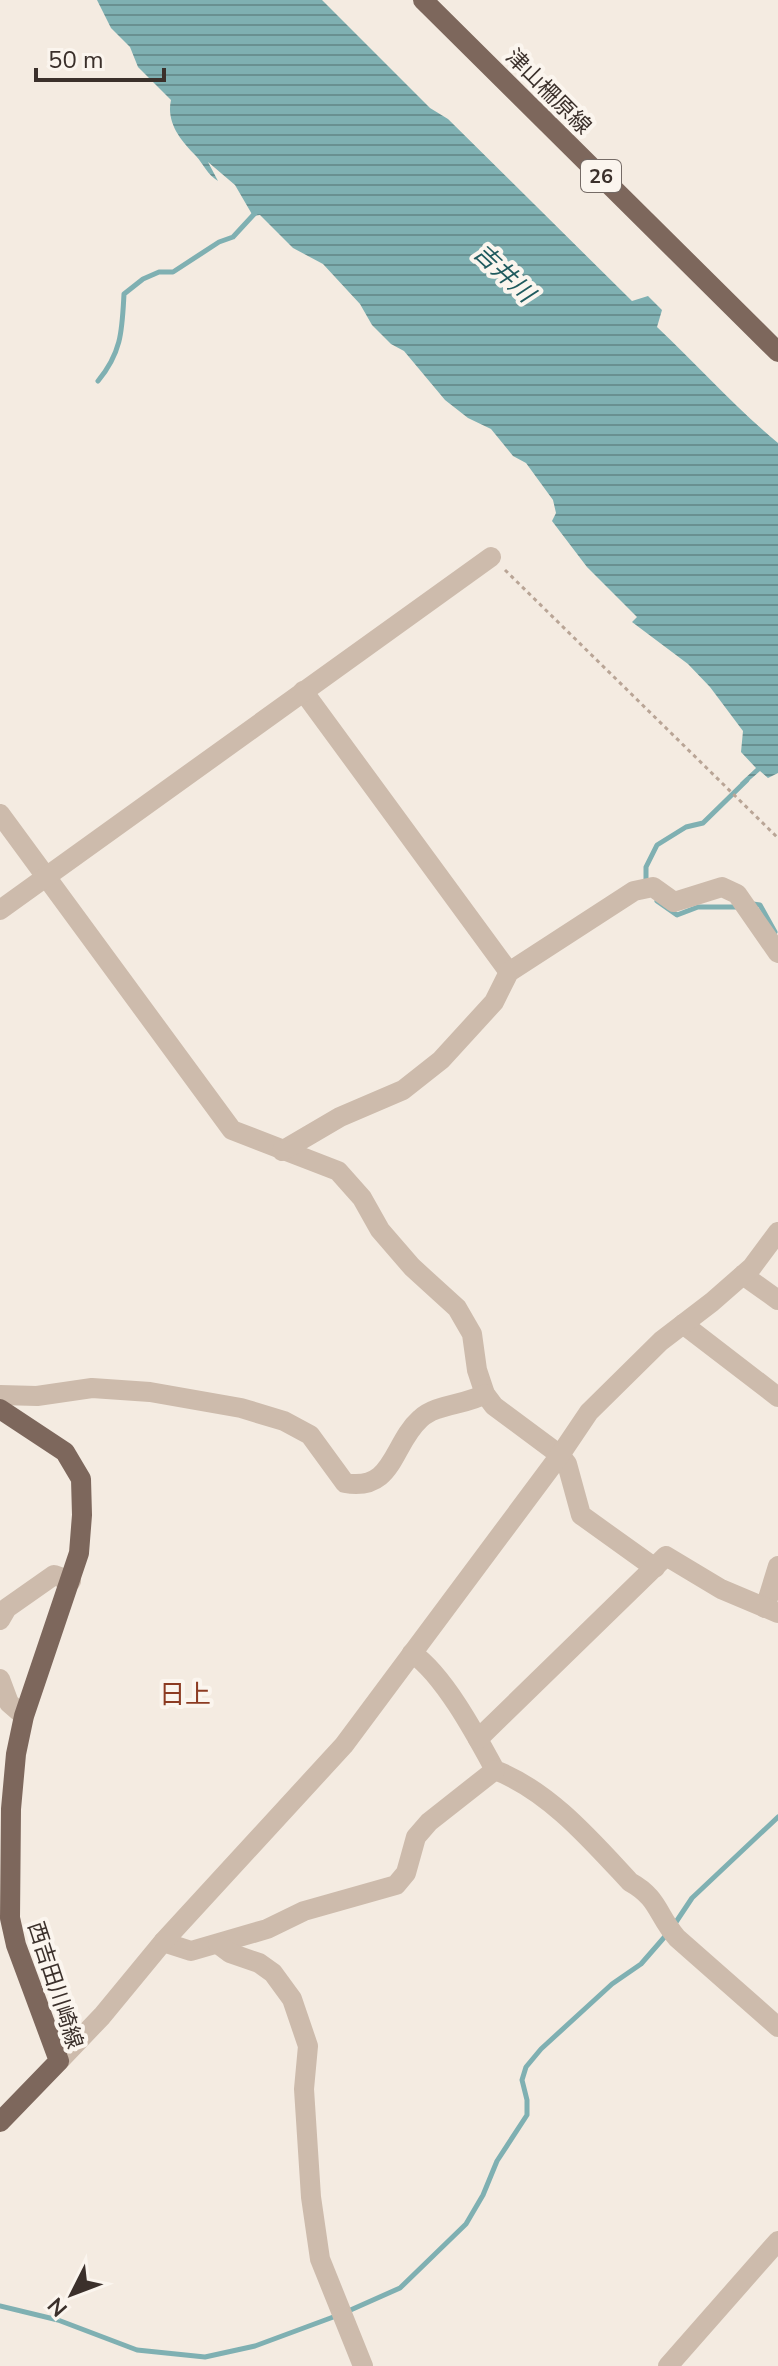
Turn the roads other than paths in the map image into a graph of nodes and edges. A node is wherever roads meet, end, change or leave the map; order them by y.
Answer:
1 (423, 0) edge
2 (778, 352) edge
3 (491, 557) road end
4 (303, 691) junction
5 (0, 814) edge
6 (46, 876) junction
7 (0, 910) edge
8 (778, 953) edge
9 (509, 972) junction
10 (282, 1151) junction
11 (778, 1232) edge
12 (743, 1275) junction
13 (778, 1300) edge
14 (683, 1324) junction
15 (485, 1394) junction
16 (0, 1395) edge
17 (778, 1397) edge
18 (0, 1409) edge
19 (560, 1455) junction
20 (778, 1566) edge
21 (655, 1568) junction
22 (71, 1581) junction
23 (772, 1611) edge
24 (0, 1620) edge
25 (412, 1653) junction
26 (0, 1679) edge
27 (24, 1716) junction
28 (478, 1739) junction
29 (495, 1770) junction
30 (5, 1919) edge
31 (163, 1942) junction
32 (218, 1944) junction
33 (778, 2027) edge
34 (59, 2061) junction
35 (0, 2122) edge
36 (778, 2241) edge
37 (363, 2366) edge
38 (668, 2366) edge

1 - 2 main road, 津山柵原線 / 26
3 - 4 street
4 - 6 street
4 - 9 street
5 - 6 street
6 - 7 street
6 - 10 street
8 - 9 street
9 - 10 street
10 - 15 street
11 - 12 street
12 - 13 street
12 - 14 street
14 - 17 street
14 - 19 street
15 - 16 street
15 - 19 street
18 - 22 main road, 西吉田川崎線
19 - 21 street
19 - 25 street
20 - 23 street
21 - 23 street
21 - 28 street
22 - 24 street
22 - 27 main road, 西吉田川崎線
25 - 28 street
25 - 31 street
26 - 27 street
27 - 30 main road, 西吉田川崎線
28 - 29 street
29 - 32 street
29 - 33 street
30 - 34 main road, 西吉田川崎線
31 - 32 street
31 - 34 street
32 - 37 street
34 - 35 main road, 西吉田川崎線
36 - 38 street

